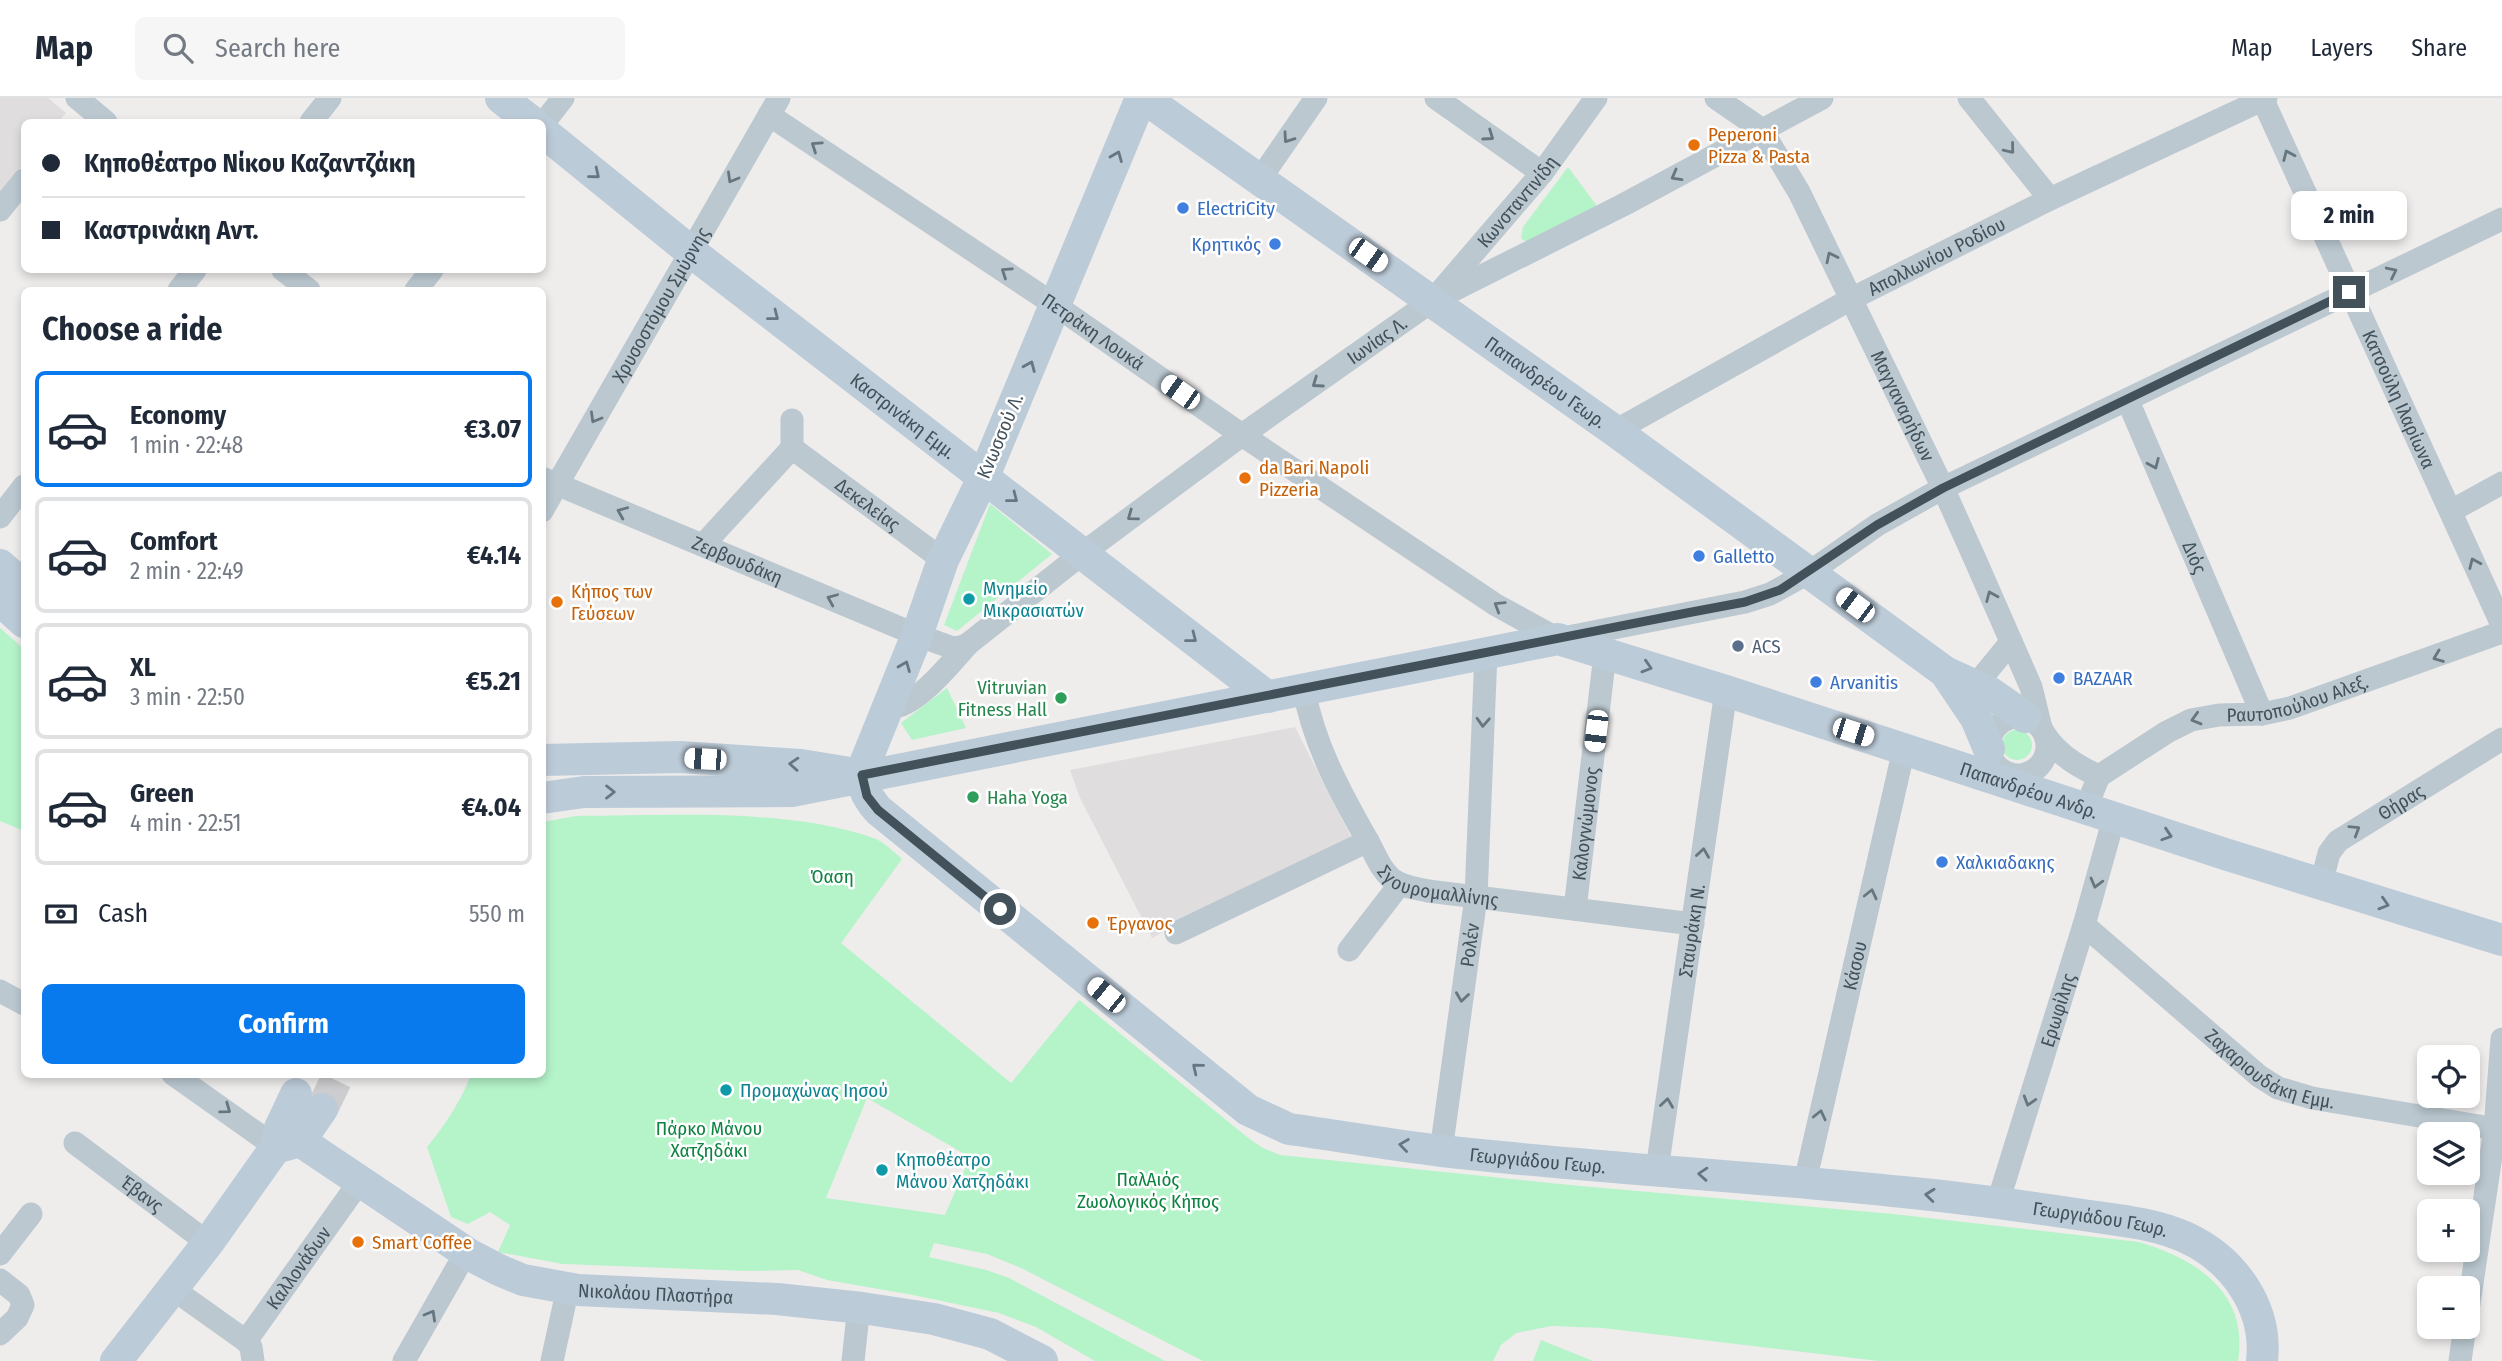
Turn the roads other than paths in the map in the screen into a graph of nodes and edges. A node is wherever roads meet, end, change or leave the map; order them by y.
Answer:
1 (330, 98) edge
2 (501, 98) edge
3 (563, 98) edge
4 (1142, 98) edge
5 (1316, 98) edge
6 (1436, 98) edge
7 (1596, 98) edge
8 (1716, 98) edge
9 (1822, 98) edge
10 (1969, 98) edge
11 (2263, 98) edge
12 (81, 106) edge
13 (774, 106) edge
14 (101, 119) edge
15 (313, 119) edge
16 (528, 119) edge
17 (546, 120) edge
18 (1762, 130) junction
19 (546, 134) edge
20 (1542, 173) junction
21 (1260, 179) junction
22 (21, 184) edge
23 (2050, 199) junction
24 (0, 210) edge
25 (2502, 219) edge
26 (690, 251) junction
27 (193, 273) edge
28 (287, 273) edge
29 (430, 273) edge
30 (181, 287) edge
31 (305, 287) edge
32 (418, 287) edge
33 (2349, 292) junction
34 (1851, 299) junction
35 (1432, 301) junction
36 (1055, 305) junction
37 (2127, 401) junction
38 (792, 420) dead end
39 (1615, 431) junction
40 (1242, 435) junction
41 (792, 448) junction
42 (984, 476) junction
43 (550, 481) edge
44 (2502, 483) edge
45 (1943, 488) junction
46 (21, 490) edge
47 (2451, 511) junction
48 (0, 517) edge
49 (703, 545) junction
50 (1083, 552) junction
51 (943, 560) junction
52 (0, 565) edge
53 (1810, 572) junction
54 (21, 583) edge
55 (0, 600) edge
56 (21, 619) edge
57 (2502, 625) edge
58 (2502, 632) edge
59 (917, 635) junction
60 (1558, 639) junction
61 (2011, 642) junction
62 (968, 644) junction
63 (1486, 653) junction
64 (1605, 654) junction
65 (1945, 671) junction
66 (1979, 686) junction
67 (1304, 690) junction
68 (1726, 691) junction
69 (1268, 697) junction
70 (888, 708) junction
71 (2262, 714) junction
72 (2037, 727) junction
73 (2502, 739) edge
74 (1904, 749) junction
75 (546, 760) edge
76 (2003, 769) junction
77 (862, 775) junction
78 (546, 798) edge
79 (2098, 798) junction
80 (1368, 841) junction
81 (1401, 884) junction
82 (2321, 884) junction
83 (1476, 897) junction
84 (1575, 909) junction
85 (1693, 924) junction
86 (2084, 925) junction
87 (2499, 932) edge
88 (1176, 933) dead end
89 (1349, 950) dead end
90 (0, 991) edge
91 (21, 1002) edge
92 (2502, 1039) edge
93 (180, 1078) edge
94 (309, 1102) tunnel mouth
95 (2498, 1130) edge
96 (75, 1143) dead end
97 (288, 1144) junction
98 (1441, 1151) junction
99 (1657, 1170) junction
100 (1805, 1182) junction
101 (350, 1195) junction
102 (1998, 1202) junction
103 (31, 1214) dead end
104 (208, 1243) junction
105 (0, 1254) edge
106 (457, 1268) junction
107 (2474, 1276) edge
108 (0, 1280) edge
109 (173, 1289) junction
110 (564, 1307) junction
111 (857, 1324) junction
112 (0, 1334) edge
113 (2463, 1339) edge
114 (249, 1351) edge
115 (116, 1361) edge
116 (404, 1361) edge
117 (552, 1361) edge
118 (853, 1361) edge
119 (1002, 1361) edge
120 (1042, 1361) edge
121 (2262, 1361) edge
122 (2460, 1361) edge

1 - 15 street
2 - 16 street
3 - 17 street
4 - 21 street, Παπανδρέου Γεωρ.
36 -> 4 street, Κνωσσού Λ.
5 -> 21 street
6 -> 20 street
7 - 20 street, Κωνσταντινίδη
8 - 18 street
9 - 18 street, Ιωνίας Λ.
10 -> 23 street
11 - 23 street, Απολλωνίου Ροδίου
33 -> 11 street, Κατσούλη Ιλαρίωνα
12 - 14 street
13 -> 26 street, Χρυσοστόμου Σμύρνης
36 -> 13 street, Πετράκη Λουκά
34 -> 18 street, Μαγγαναρήδων
18 -> 35 street, Ιωνίας Λ.
19 -> 26 street, Καστρινάκη Εμμ.
20 - 35 street, Κωνσταντινίδη
21 - 35 street, Παπανδρέου Γεωρ.
22 - 24 street
23 - 34 street, Απολλωνίου Ροδίου
33 -> 25 street, Παπανδρέου Ανδρ.
26 -> 42 street, Καστρινάκη Εμμ.
26 -> 43 street, Χρυσοστόμου Σμύρνης
27 - 30 street
28 - 31 street
29 - 32 street
33 - 37 street, Παπανδρέου Ανδρ.
33 - 47 street, Κατσούλη Ιλαρίωνα
34 - 39 street, Απολλωνίου Ροδίου
34 - 45 street, Μαγγαναρήδων
35 - 39 street, Παπανδρέου Γεωρ.
35 -> 40 street, Ιωνίας Λ.
36 - 40 street, Πετράκη Λουκά
42 -> 36 street, Κνωσσού Λ.
37 - 45 street, Παπανδρέου Ανδρ.
37 -> 71 street, Διός
38 - 41 street
39 - 53 street, Παπανδρέου Γεωρ.
40 -> 50 street, Ιωνίας Λ.
60 -> 40 street, Πετράκη Λουκά
41 - 49 street
41 - 51 street, Δεκελείας
42 -> 50 street, Καστρινάκη Εμμ.
42 - 51 street, Κνωσσού Λ.
49 -> 43 street, Ζερβουδάκη
44 - 47 street
45 - 53 street, Παπανδρέου Ανδρ.
61 -> 45 street, Μαγγαναρήδων
46 - 48 street
57 -> 47 street, Κατσούλη Ιλαρίωνα
59 -> 49 street, Ζερβουδάκη
50 - 62 street, Ιωνίας Λ.
50 -> 69 street, Καστρινάκη Εμμ.
51 - 59 street, Κνωσσού Λ.
52 - 54 street
53 - 60 street, Παπανδρέου Ανδρ.
53 - 65 street, Παπανδρέου Γεωρ.
55 - 56 street
58 -> 71 street, Ραυτοπούλου Αλεξ.
59 - 62 street
70 -> 59 street, Κνωσσού Λ.
60 - 63 street, Παπανδρέου Ανδρ.
60 - 64 street, Παπανδρέου Ανδρ.
61 - 66 street
61 - 72 street, Μαγγαναρήδων
62 - 70 street, Ιωνίας Λ.
63 - 67 street, Παπανδρέου Ανδρ.
63 -> 83 street, Ρολέν
64 -> 68 street, Παπανδρέου Ανδρ.
64 - 84 street, Καλογνώμονος
65 - 66 street
65 - 76 street
66 - 72 street
67 - 69 street, Παπανδρέου Ανδρ.
67 - 80 street, Σγουρομαλλίνης
68 - 74 street, Παπανδρέου Ανδρ.
85 -> 68 street, Σταυράκη Ν.
69 - 77 street, Παπανδρέου Ανδρ.
70 - 77 street, Κνωσσού Λ.
71 -> 79 street, Ραυτοπούλου Αλεξ.
72 - 76 street
72 - 76 street
72 - 79 street
82 -> 73 street, Θήρας
74 - 76 street, Παπανδρέου Ανδρ.
100 -> 74 street, Κάσου
77 -> 75 street
76 - 79 street, Παπανδρέου Ανδρ.
78 -> 77 street, Παπανδρέου Ανδρ.
98 -> 77 street, Γεωργιάδου Γεωρ.
79 -> 82 street, Παπανδρέου Ανδρ.
79 -> 86 street, Ερωφίλης
80 - 81 street, Σγουρομαλλίνης
80 - 88 street
81 - 83 street, Σγουρομαλλίνης
81 - 89 street
82 -> 87 street, Παπανδρέου Ανδρ.
83 - 84 street, Σγουρομαλλίνης
83 -> 98 street, Ρολέν
84 - 85 street, Σγουρομαλλίνης
99 -> 85 street, Σταυράκη Ν.
86 - 95 street, Ζαχαριουδάκη Εμμ.
86 -> 102 street, Ερωφίλης
90 - 91 street
92 - 95 street
93 -> 97 street
94 - 97 street
95 - 107 street
96 - 104 street, Έβανς
97 - 101 street, Νικολάου Πλαστήρα
97 - 104 street
97 - 120 street, Νικολάου Πλαστήρα
98 - 99 street, Γεωργιάδου Γεωρ.
100 -> 99 street, Γεωργιάδου Γεωρ.
102 -> 100 street, Γεωργιάδου Γεωρ.
101 - 106 street, Νικολάου Πλαστήρα
101 - 114 street, Καλλονάδων
102 - 121 street, Γεωργιάδου Γεωρ.
103 - 105 street
104 - 109 street
106 - 110 street, Νικολάου Πλαστήρα
116 -> 106 street
108 - 112 street
109 - 114 street, Καλλονάδων
109 - 115 street
110 - 111 street, Νικολάου Πλαστήρα
110 - 117 street
111 - 118 street
111 - 119 street, Νικολάου Πλαστήρα
113 - 122 street

